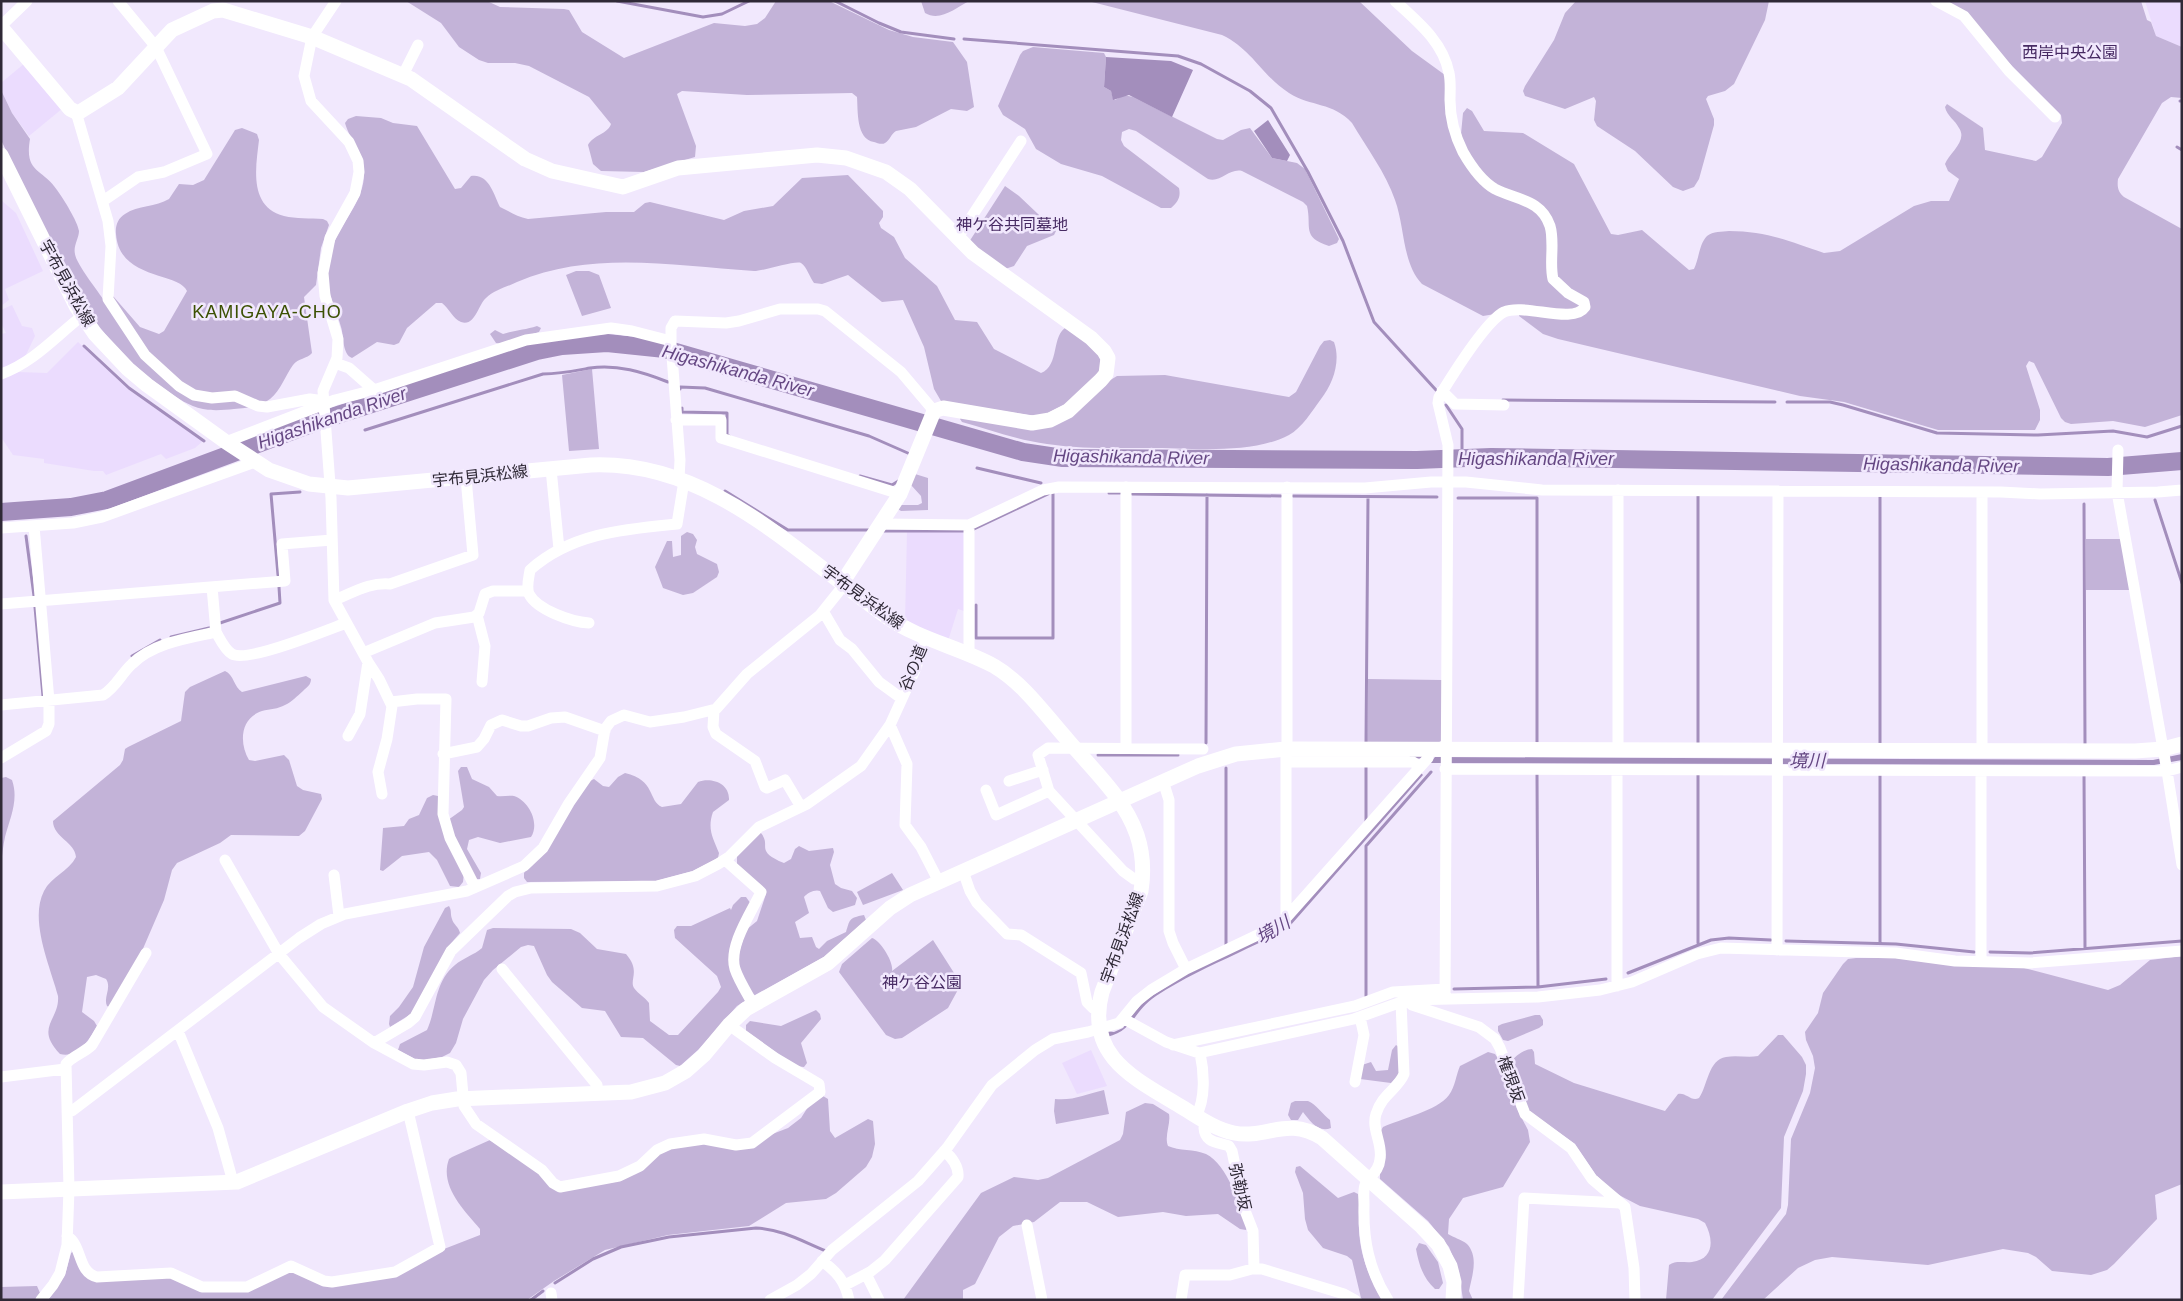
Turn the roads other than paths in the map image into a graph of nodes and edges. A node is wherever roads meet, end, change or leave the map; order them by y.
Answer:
1 (27, 1) edge
2 (118, 1) edge
3 (336, 1) edge
4 (1395, 1) edge
5 (1936, 1) edge
6 (1, 27) edge
7 (312, 37) junction
8 (418, 45) dead end
9 (156, 47) junction
10 (403, 76) junction
11 (76, 112) junction
12 (2055, 117) dead end
13 (1021, 141) dead end
14 (1, 155) edge
15 (103, 201) junction
16 (957, 239) junction
17 (82, 316) junction
18 (671, 342) junction
19 (335, 363) junction
20 (1, 374) edge
21 (374, 390) junction
22 (1442, 391) junction
23 (1504, 405) dead end
24 (324, 406) junction
25 (933, 413) junction
26 (676, 420) junction
27 (227, 443) junction
28 (2118, 450) dead end
29 (253, 460) junction
30 (551, 469) junction
31 (466, 478) junction
32 (1448, 479) junction
33 (681, 480) junction
34 (330, 487) junction
35 (1126, 487) junction
36 (1287, 487) junction
37 (2117, 489) junction
38 (1618, 490) junction
39 (2182, 490) edge
40 (1778, 491) junction
41 (1982, 492) junction
42 (900, 494) junction
43 (882, 524) junction
44 (969, 525) junction
45 (34, 526) junction
46 (1, 528) edge
47 (332, 540) junction
48 (559, 549) junction
49 (843, 584) junction
50 (212, 587) junction
51 (528, 591) junction
52 (334, 600) junction
53 (40, 601) junction
54 (1, 604) edge
55 (823, 611) junction
56 (477, 615) junction
57 (346, 623) junction
58 (590, 623) dead end
59 (216, 632) junction
60 (925, 638) junction
61 (969, 655) junction
62 (366, 658) junction
63 (482, 682) dead end
64 (901, 698) junction
65 (49, 701) junction
66 (391, 702) junction
67 (1, 705) edge
68 (714, 710) junction
69 (890, 725) junction
70 (605, 731) junction
71 (348, 736) dead end
72 (2182, 744) edge
73 (1074, 748) junction
74 (1126, 748) junction
75 (1202, 749) dead end
76 (1428, 749) junction
77 (1618, 750) junction
78 (1982, 751) junction
79 (1286, 753) junction
80 (443, 754) junction
81 (1, 758) edge
82 (1445, 760) junction
83 (1778, 761) junction
84 (2166, 761) junction
85 (1420, 767) junction
86 (2182, 767) edge
87 (1042, 770) junction
88 (1617, 770) junction
89 (1981, 771) junction
90 (1163, 780) junction
91 (1009, 781) dead end
92 (986, 790) dead end
93 (1049, 791) junction
94 (382, 794) dead end
95 (1119, 800) junction
96 (801, 807) junction
97 (1075, 820) junction
98 (225, 860) dead end
99 (725, 860) junction
100 (2182, 865) edge
101 (964, 871) junction
102 (334, 875) dead end
103 (1142, 880) junction
104 (939, 882) junction
105 (475, 887) junction
106 (339, 916) junction
107 (1286, 918) junction
108 (1777, 950) junction
109 (2182, 951) edge
110 (146, 954) dead end
111 (279, 954) junction
112 (1981, 962) junction
113 (1186, 968) junction
114 (502, 969) dead end
115 (1617, 986) junction
116 (1445, 994) junction
117 (1404, 1001) junction
118 (753, 1004) junction
119 (1099, 1009) junction
120 (1360, 1017) junction
121 (1127, 1022) junction
122 (729, 1025) junction
123 (178, 1030) junction
124 (1101, 1033) junction
125 (374, 1042) junction
126 (1173, 1045) junction
127 (1200, 1053) junction
128 (65, 1069) junction
129 (1, 1077) edge
130 (1355, 1082) dead end
131 (598, 1092) junction
132 (463, 1098) junction
133 (67, 1111) junction
134 (408, 1111) junction
135 (1202, 1119) junction
136 (944, 1151) junction
137 (1370, 1180) junction
138 (233, 1182) junction
139 (70, 1189) junction
140 (1, 1192) edge
141 (1622, 1203) junction
142 (1028, 1224) dead end
143 (67, 1236) junction
144 (827, 1256) junction
145 (1254, 1269) junction
146 (866, 1274) junction
147 (845, 1285) junction
148 (1343, 1297) edge
149 (42, 1300) edge
150 (770, 1300) edge
151 (849, 1300) edge
152 (878, 1300) edge
153 (1042, 1300) edge
154 (1180, 1300) edge
155 (1355, 1300) edge
156 (1388, 1300) edge
157 (1453, 1300) edge
158 (1518, 1300) edge
159 (1635, 1300) edge

1 - 6 street
2 - 9 street
3 - 7 street
4 - 22 street
5 - 12 street
6 - 11 street
7 - 9 street
7 - 10 street
7 - 19 street
8 - 10 street
9 - 11 street
9 - 15 street
10 - 16 street
11 - 15 street
13 - 16 street
14 - 17 street, 宇布見浜松線
15 - 24 street
16 - 25 street
17 - 20 street
17 - 27 street, 宇布見浜松線
18 - 21 street
18 - 25 street
18 - 26 street
19 - 21 street
19 - 24 street
21 - 24 street
22 - 23 street
22 - 32 street
24 - 27 street
24 - 34 street
25 - 42 street
26 - 33 street
26 - 42 street
27 - 29 street, 宇布見浜松線
28 - 37 street
29 - 34 street, 宇布見浜松線
29 - 45 street
30 - 31 street, 宇布見浜松線
30 - 33 street, 宇布見浜松線
30 - 48 street
31 - 34 street, 宇布見浜松線
31 - 52 street
32 - 36 street
32 - 38 street
32 - 82 street
33 - 48 street
33 - 49 street, 宇布見浜松線
34 - 47 street
35 - 36 street
35 - 44 street
35 - 74 street
36 - 79 street
37 - 39 street
37 - 41 street
37 - 84 street
38 - 40 street
38 - 77 street
40 - 41 street
40 - 83 street
41 - 78 street
42 - 43 street
43 - 44 street
43 - 49 street
44 - 61 street
45 - 46 street
45 - 53 street
47 - 50 street
47 - 52 street
48 - 51 street
49 - 55 street
49 - 60 street, 宇布見浜松線
50 - 53 street
50 - 59 street
51 - 56 street
51 - 58 street
52 - 57 street
53 - 54 street
53 - 65 street
55 - 64 street
55 - 68 street
56 - 62 street
56 - 63 street
57 - 59 street
57 - 62 street
59 - 65 street
60 - 61 street, 宇布見浜松線
60 - 64 street, 谷の道
61 - 73 street, 宇布見浜松線
62 - 66 street
62 - 71 street
64 - 69 street, 谷の道
65 - 67 street
65 - 81 street
66 - 80 street
66 - 94 street
68 - 70 street
68 - 96 street
69 - 96 street, 谷の道
69 - 104 street
70 - 80 street
70 - 105 street
72 - 84 street
73 - 74 street
73 - 87 street
73 - 95 street, 宇布見浜松線
74 - 75 street
76 - 79 street
76 - 82 street
76 - 85 street
77 - 82 street
77 - 83 street
78 - 83 street
78 - 84 street
79 - 85 street
79 - 90 street
79 - 107 street
80 - 105 street
82 - 88 street
82 - 116 street
83 - 88 street
83 - 89 street
83 - 108 street
84 - 86 street
84 - 89 street
84 - 100 street
85 - 107 street
87 - 91 street
87 - 93 street
88 - 115 street
89 - 112 street
90 - 95 street
90 - 113 street
92 - 93 street
93 - 97 street
95 - 97 street
95 - 103 street, 宇布見浜松線
96 - 99 street, 谷の道
97 - 101 street
97 - 103 street
98 - 111 street
99 - 118 street
99 - 125 street, 谷の道
101 - 104 street
101 - 119 street
102 - 106 street
103 - 119 street, 宇布見浜松線
104 - 118 street
105 - 106 street
106 - 111 street
107 - 113 street
108 - 112 street
108 - 115 street
109 - 112 street
110 - 128 street
111 - 123 street
111 - 125 street
113 - 121 street
114 - 131 street
115 - 116 street
116 - 117 street
116 - 126 street
117 - 120 street
117 - 137 street
117 - 141 street, 権現坂
118 - 122 street
119 - 124 street, 宇布見浜松線
120 - 127 street
120 - 130 street
121 - 124 street
121 - 126 street
122 - 131 street
122 - 132 street
123 - 133 street
123 - 138 street
124 - 135 street, 宇布見浜松線
124 - 136 street
125 - 132 street
126 - 127 street
127 - 135 street
128 - 129 street
128 - 133 street
131 - 132 street
132 - 134 street
133 - 139 street
134 - 138 street
134 - 143 street
135 - 137 street, 宇布見浜松線
135 - 145 street, 弥勒坂
136 - 144 street
136 - 146 street
137 - 156 street
137 - 157 street, 宇布見浜松線
138 - 139 street
139 - 140 street
139 - 143 street
141 - 158 street
141 - 159 street
142 - 153 street
143 - 149 street
144 - 147 street
144 - 150 street
145 - 148 street
145 - 154 street
146 - 147 street
146 - 152 street
147 - 151 street
148 - 155 street

